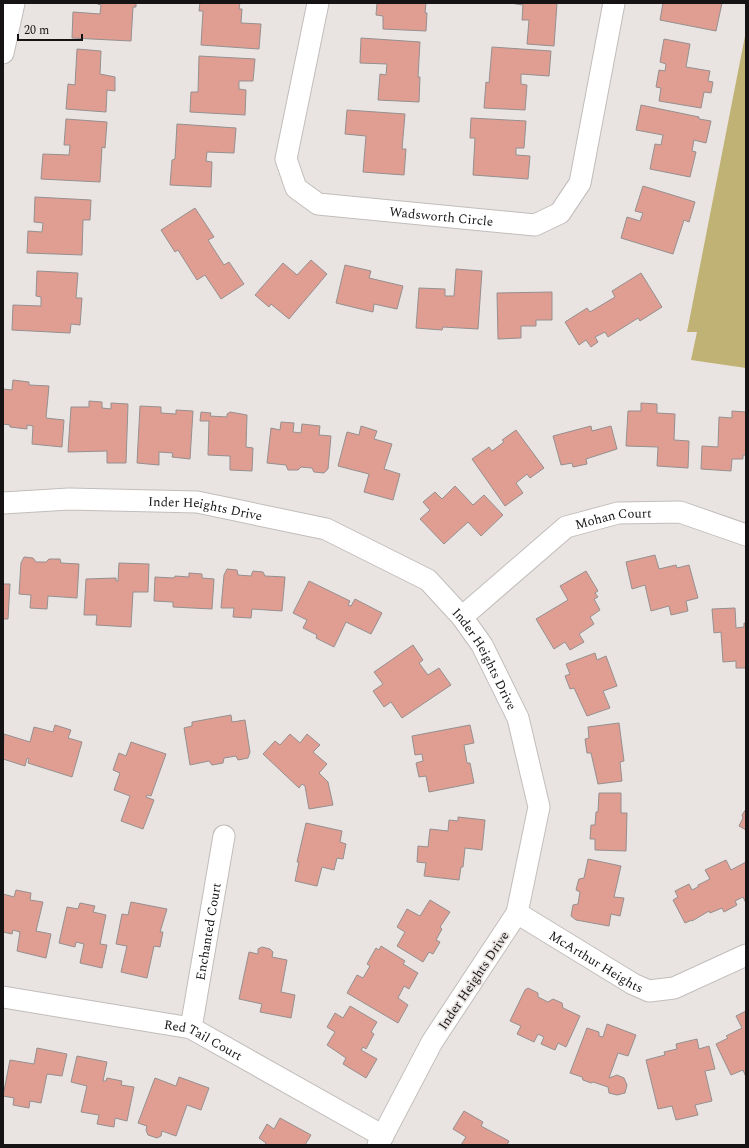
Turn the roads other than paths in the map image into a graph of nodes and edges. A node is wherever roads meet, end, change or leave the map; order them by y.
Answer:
1 (14, 3) edge
2 (318, 3) edge
3 (614, 3) edge
4 (3, 53) edge
5 (3, 503) edge
6 (746, 535) edge
7 (462, 617) junction
8 (224, 836) dead end
9 (517, 913) junction
10 (746, 955) edge
11 (3, 996) edge
12 (192, 1028) junction
13 (381, 1141) edge

1 - 4 street
2 - 3 street, Wadsworth Circle
5 - 7 street, Inder Heights Drive
6 - 7 street, Mohan Court
7 - 9 street, Inder Heights Drive
8 - 12 street, Enchanted Court
9 - 10 street, McArthur Heights
9 - 13 street, Inder Heights Drive
11 - 12 street, Red Tail Court
12 - 13 street, Red Tail Court

